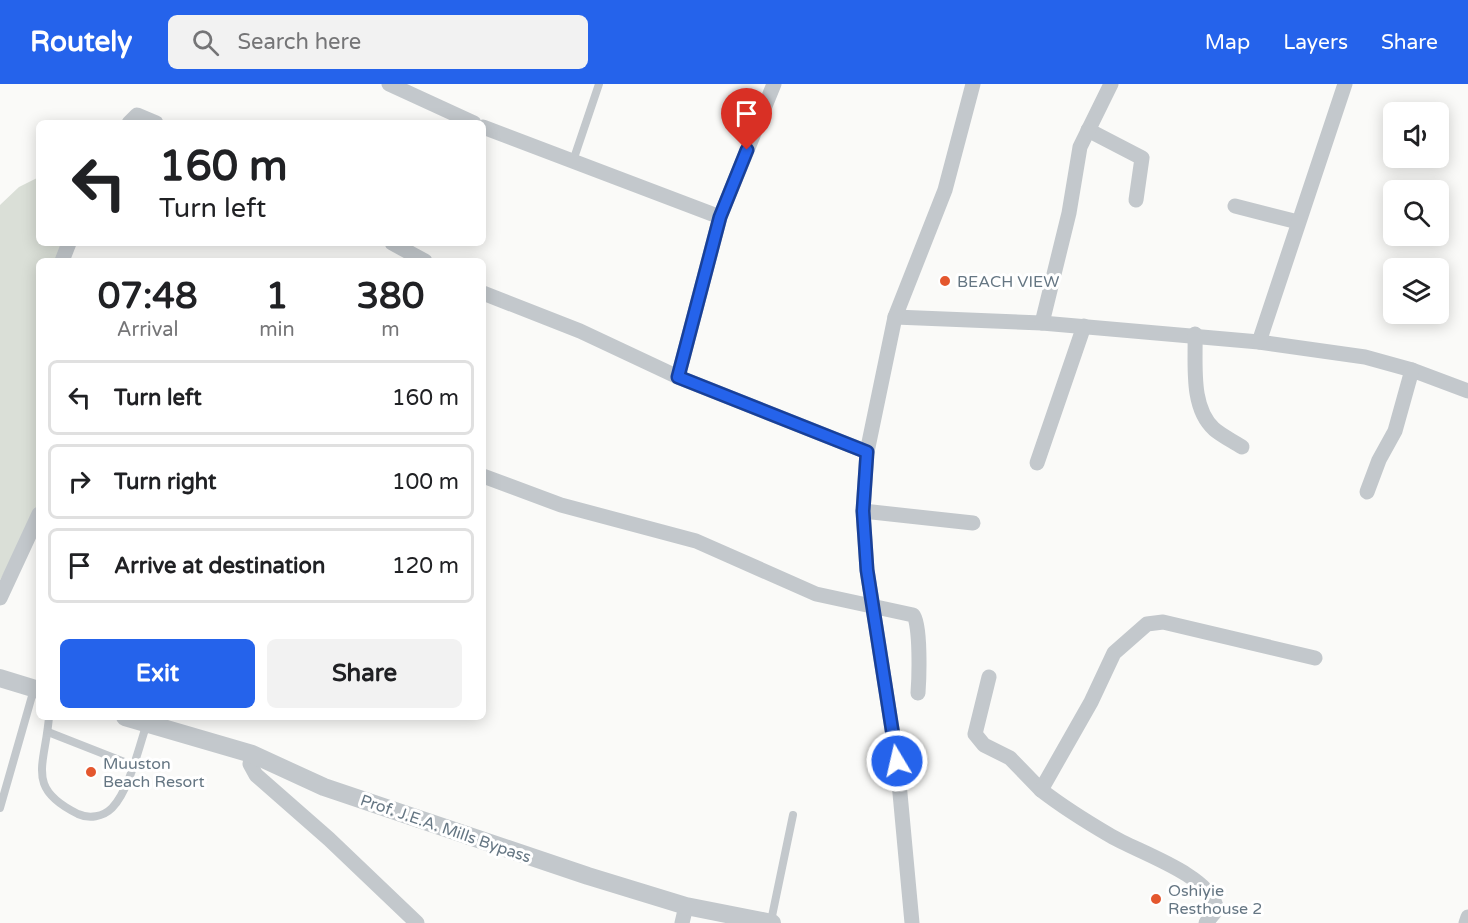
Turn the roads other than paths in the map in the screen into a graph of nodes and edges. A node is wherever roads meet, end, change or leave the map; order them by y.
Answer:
1 (389, 84) edge
2 (600, 84) edge
3 (774, 84) edge
4 (973, 84) edge
5 (1112, 84) edge
6 (1345, 84) edge
7 (132, 120) edge
8 (149, 120) edge
9 (467, 120) edge
10 (486, 128) edge
11 (1088, 130) junction
12 (573, 161) junction
13 (1136, 200) dead end
14 (1235, 206) dead end
15 (720, 217) junction
16 (1298, 222) junction
17 (398, 246) edge
18 (420, 258) edge
19 (486, 294) edge
20 (895, 317) junction
21 (1042, 323) junction
22 (1084, 326) junction
23 (1195, 334) junction
24 (1259, 342) junction
25 (1412, 370) junction
26 (678, 377) junction
27 (1468, 391) edge
28 (1242, 447) dead end
29 (867, 452) junction
30 (1037, 463) dead end
31 (486, 477) edge
32 (1367, 492) dead end
33 (863, 511) junction
34 (36, 520) edge
35 (973, 523) dead end
36 (0, 598) edge
37 (872, 606) junction
38 (1315, 658) dead end
39 (989, 677) dead end
40 (0, 678) edge
41 (36, 689) edge
42 (918, 693) dead end
43 (49, 720) edge
44 (136, 720) edge
45 (147, 723) junction
46 (48, 732) junction
47 (252, 754) junction
48 (132, 765) junction
49 (1041, 790) junction
50 (0, 808) edge
51 (793, 816) dead end
52 (684, 914) edge
53 (1468, 917) edge
54 (417, 923) edge
55 (771, 923) edge
56 (912, 923) edge
57 (1206, 923) edge
58 (1466, 923) edge

1 - 9 street
2 - 12 lane
3 - 15 street
4 - 20 street
5 - 11 street
6 - 16 street
7 - 8 street
10 - 12 street
11 - 13 street
11 - 21 street
12 - 15 street
14 - 16 street
15 - 26 street
16 - 24 street
17 - 18 street
19 - 26 street
20 - 21 street
20 - 29 street
21 - 22 street
22 - 23 street
22 - 30 street
23 - 24 street
23 - 28 street
24 - 25 street
25 - 27 street
25 - 32 street
26 - 29 street
29 - 33 street
31 - 37 street
33 - 35 street
33 - 37 street
34 - 36 street
37 - 42 street
37 - 56 street
38 - 49 street
39 - 49 street
40 - 41 street
41 - 50 lane
43 - 46 lane
44 - 45 street, Prof. J.E.A. Mills Bypass
45 - 47 street, Prof. J.E.A. Mills Bypass
45 - 48 lane
46 - 48 lane
46 - 48 lane
47 - 52 street, Prof. J.E.A. Mills Bypass
47 - 54 street
49 - 57 street
51 - 55 lane
52 - 55 street, Prof. J.E.A. Mills Bypass
53 - 58 street

